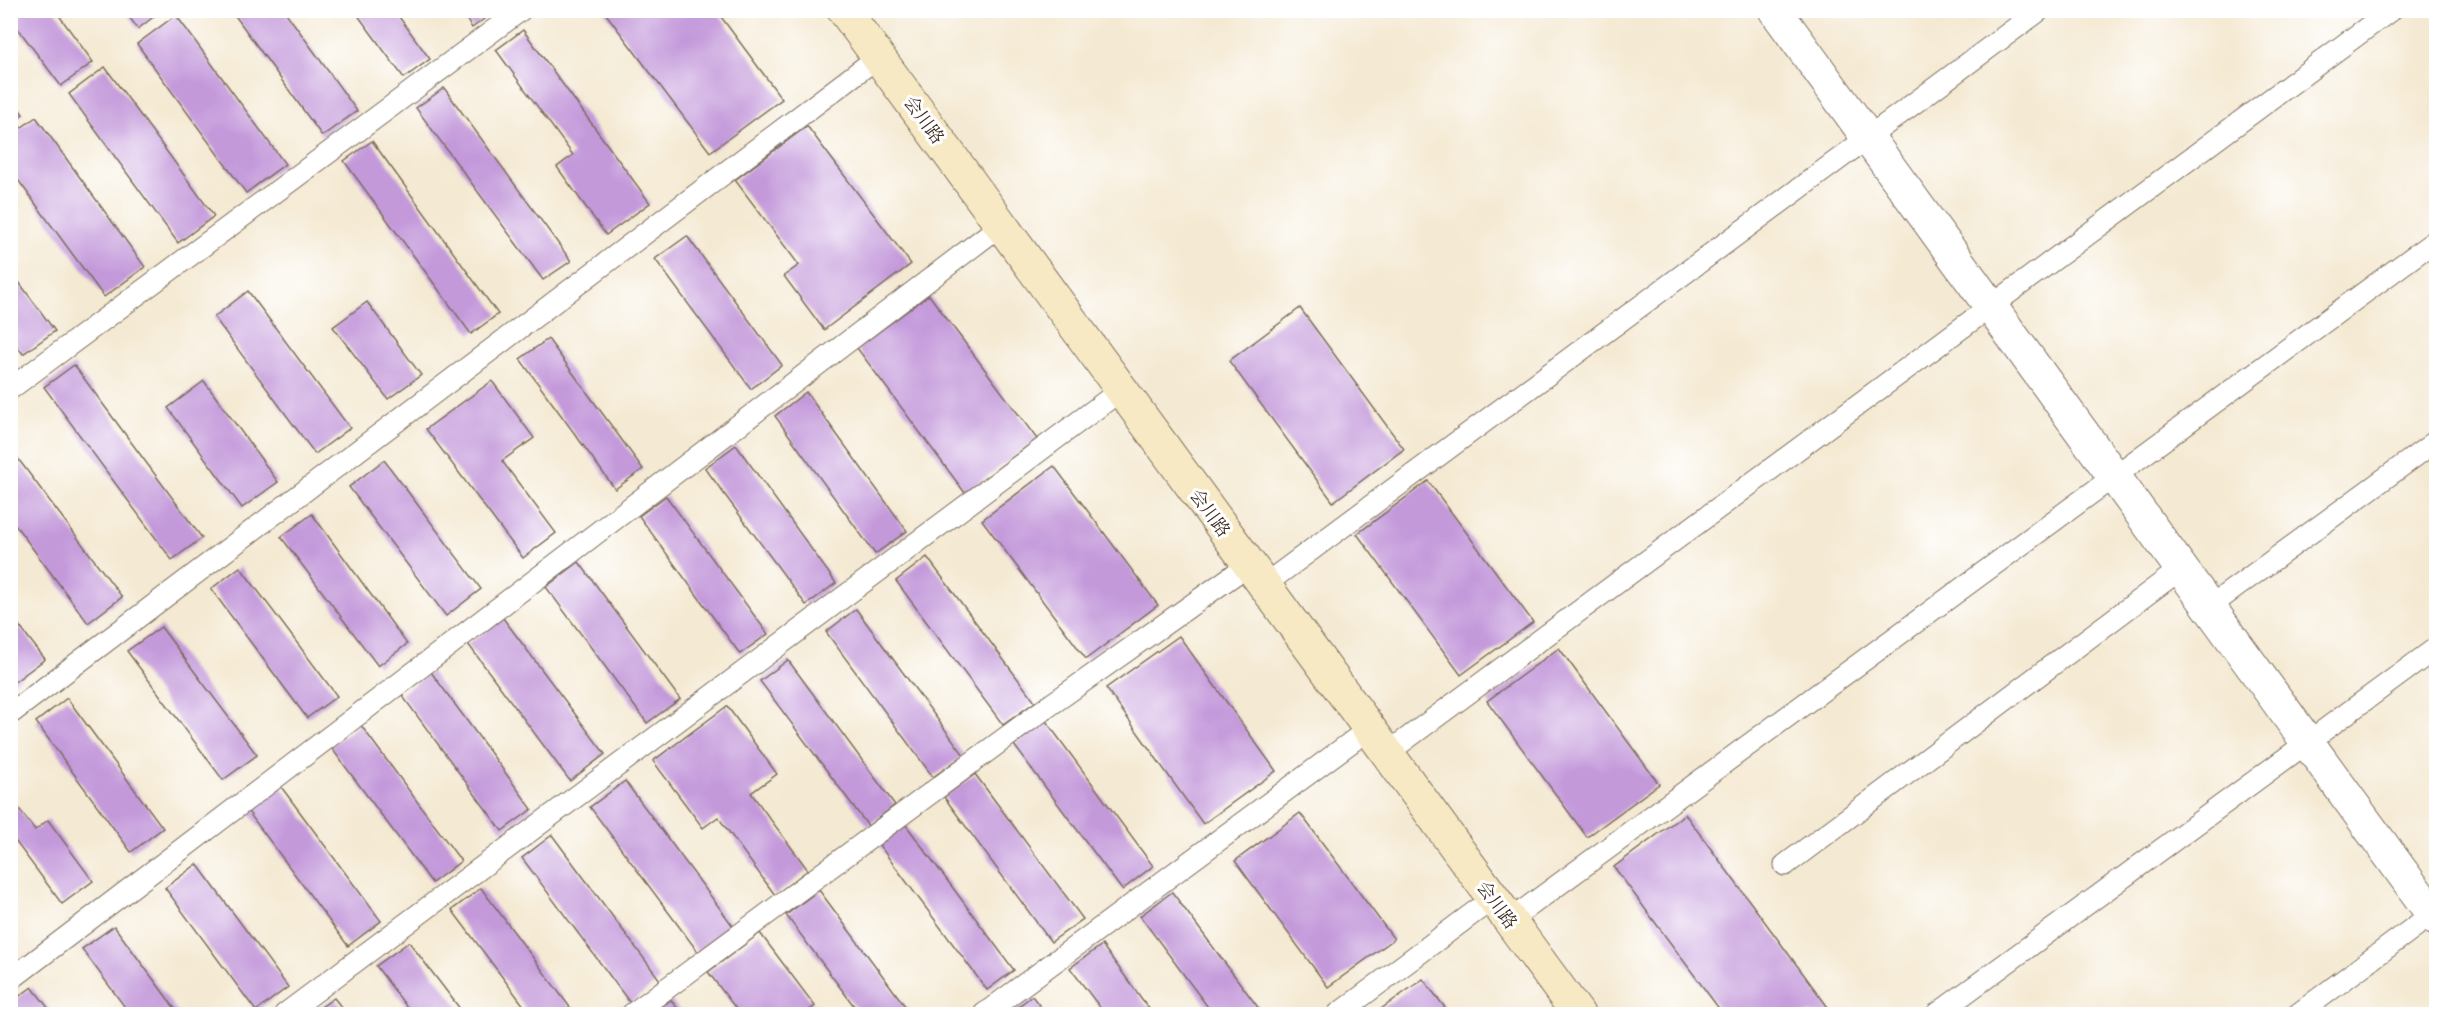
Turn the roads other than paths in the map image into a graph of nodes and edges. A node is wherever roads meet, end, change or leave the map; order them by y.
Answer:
1 (521, 10) edge
2 (844, 10) edge
3 (1775, 10) edge
4 (2040, 10) edge
5 (2391, 10) edge
6 (878, 57) junction
7 (1868, 138) junction
8 (1001, 225) junction
9 (2436, 240) edge
10 (1991, 306) junction
11 (10, 389) edge
12 (1121, 390) junction
13 (2436, 441) edge
14 (2114, 477) junction
15 (2182, 568) junction
16 (1256, 575) junction
17 (2209, 607) junction
18 (2436, 648) edge
19 (10, 714) edge
20 (1377, 741) junction
21 (2308, 742) junction
22 (1785, 865) dead end
23 (1501, 910) junction
24 (2435, 915) edge
25 (10, 980) edge
26 (285, 1014) edge
27 (632, 1014) edge
28 (984, 1014) edge
29 (1338, 1014) edge
30 (1578, 1014) edge
31 (1937, 1014) edge
32 (2298, 1014) edge

1 - 11 lane
2 - 6 street, 会川路
3 - 7 street
4 - 7 lane
5 - 10 lane
6 - 8 street, 会川路
6 - 19 lane
7 - 10 street
7 - 16 lane
8 - 12 street, 会川路
8 - 25 lane
9 - 14 lane
10 - 14 street
10 - 20 lane
12 - 16 street, 会川路
12 - 26 lane
13 - 17 lane
14 - 15 street
14 - 23 lane
15 - 17 street
15 - 22 lane
16 - 20 street, 会川路
16 - 27 lane
17 - 21 street
18 - 21 lane
20 - 23 street, 会川路
20 - 28 lane
21 - 24 street
21 - 31 lane
23 - 29 lane
23 - 30 street, 会川路
24 - 32 lane

